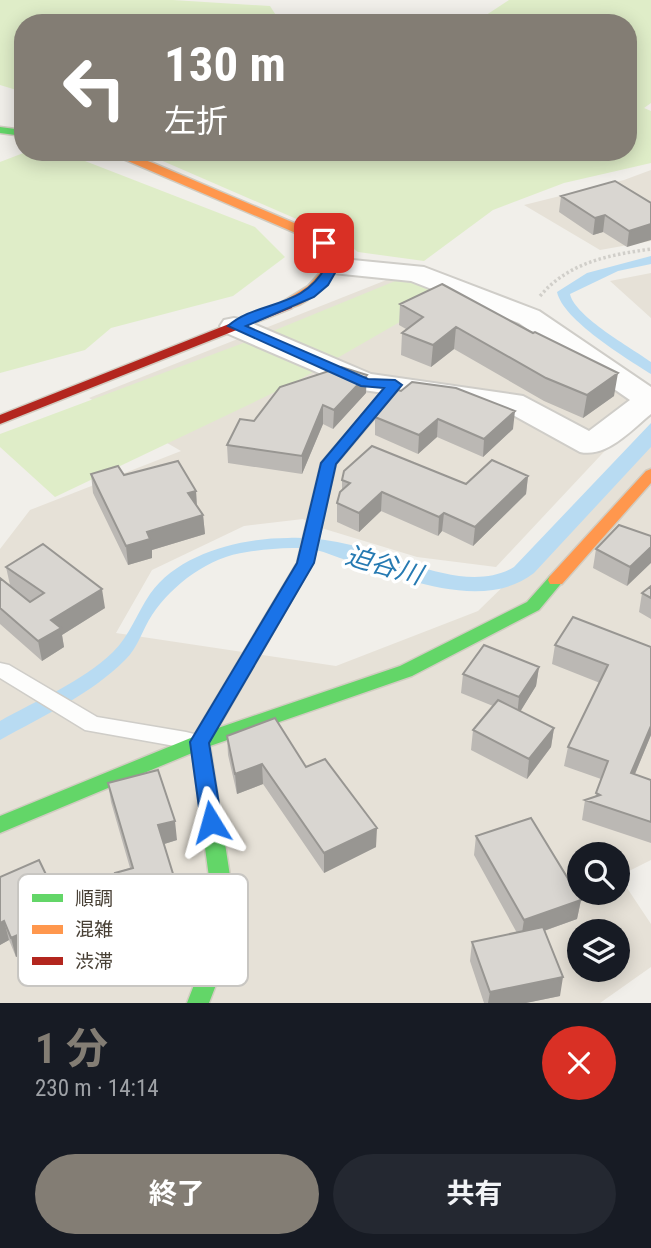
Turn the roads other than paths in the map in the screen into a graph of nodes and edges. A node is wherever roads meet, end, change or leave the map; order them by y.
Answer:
1 (138, 161) edge
2 (332, 266) junction
3 (234, 326) junction
4 (395, 385) junction
5 (650, 401) edge
6 (0, 420) edge
7 (651, 474) edge
8 (603, 525) junction
9 (639, 538) edge
10 (2, 670) dead end
11 (200, 742) junction
12 (0, 825) edge
13 (219, 874) edge
14 (205, 986) edge
15 (198, 1003) edge

1 - 2 street
2 - 3 street
2 - 5 street
3 - 4 street
3 - 6 street
4 - 5 street
4 - 11 street
7 - 8 street
8 - 9 street
8 - 11 street
10 - 11 lane
11 - 12 street
11 - 13 street
14 - 15 street

